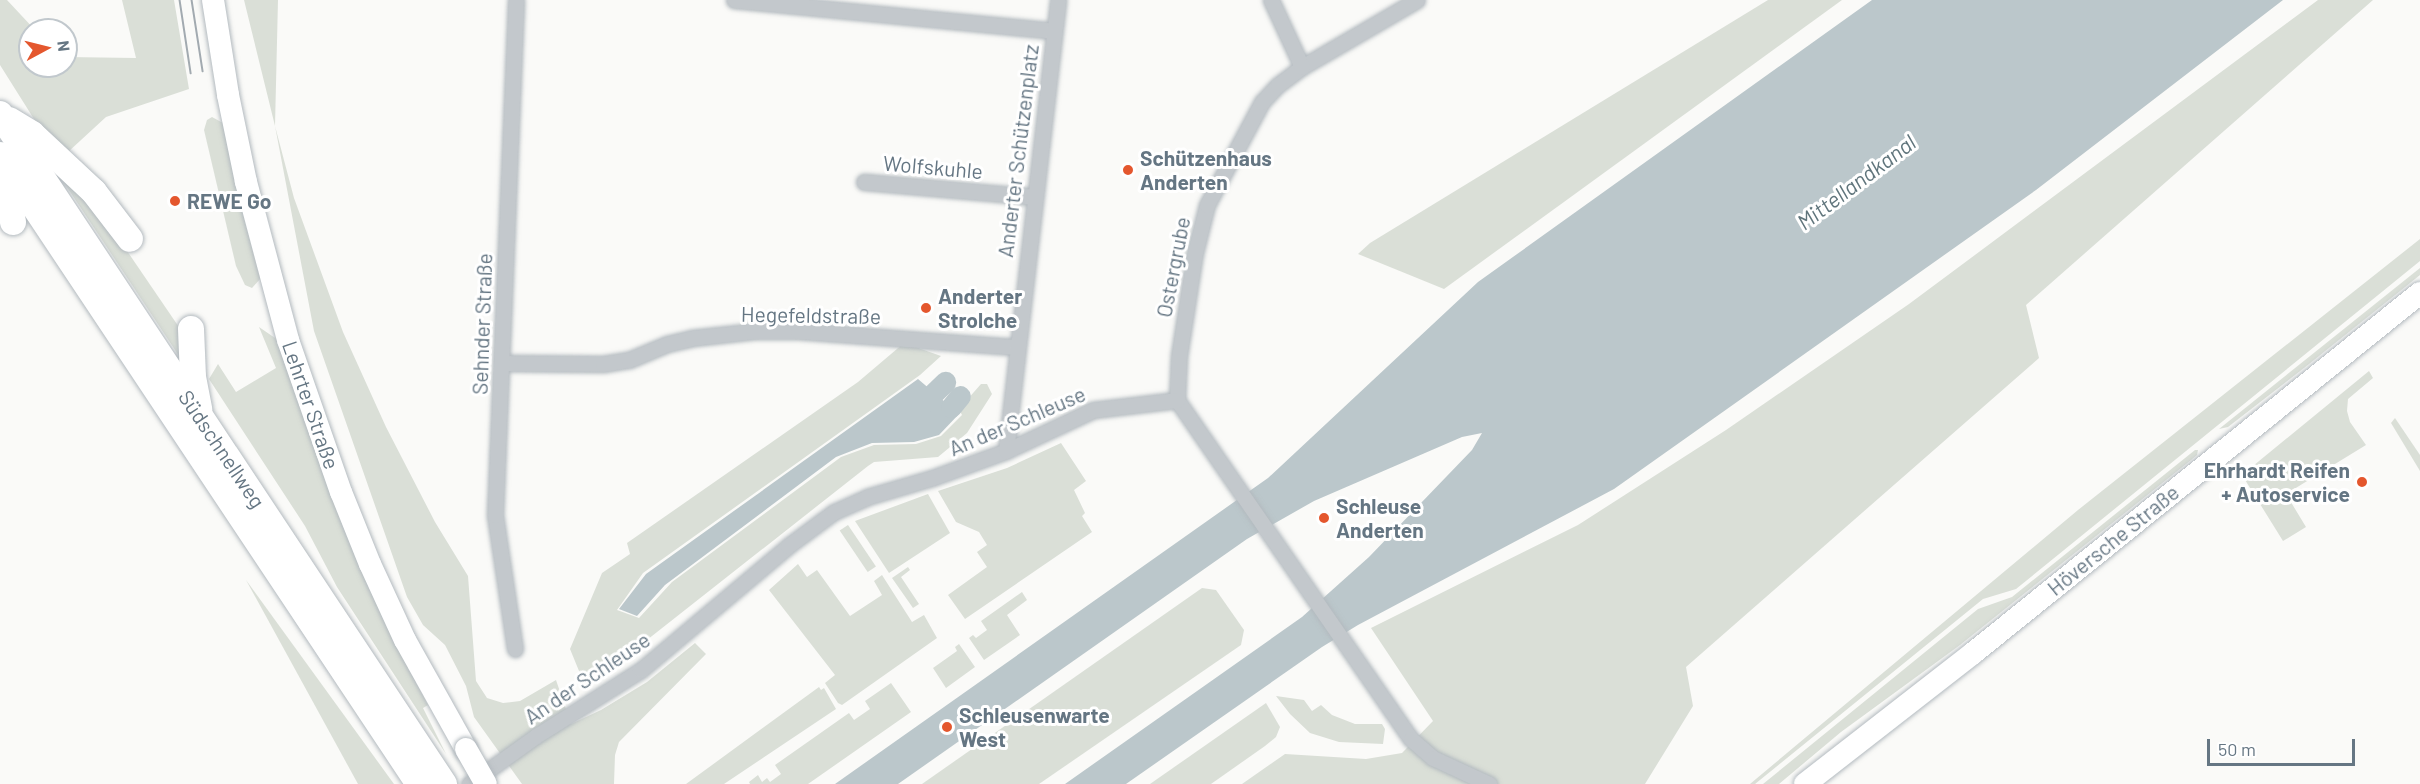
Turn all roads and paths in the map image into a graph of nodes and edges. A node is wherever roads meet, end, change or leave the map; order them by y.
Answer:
1 (213, 0) edge
2 (516, 0) edge
3 (735, 0) edge
4 (1058, 0) edge
5 (1270, 0) edge
6 (1416, 0) edge
7 (1054, 31) junction
8 (1302, 67) junction
9 (0, 114) edge
10 (1, 156) edge
11 (864, 182) dead end
12 (1034, 197) junction
13 (13, 222) dead end
14 (130, 239) dead end
15 (2420, 293) edge
16 (191, 329) dead end
17 (1016, 347) junction
18 (501, 363) junction
19 (132, 387) dead end
20 (1177, 400) junction
21 (189, 419) junction
22 (1006, 451) junction
23 (515, 649) dead end
24 (428, 778) edge
25 (469, 784) edge
26 (486, 784) edge
27 (1488, 784) edge
28 (1805, 784) edge

1 - 26 main road, Lehrter Straße, bridge
2 - 18 street, Sehnder Straße
3 - 7 street
4 - 7 street, Anderter Schützenplatz
5 - 8 street
6 - 8 street, Ostergrube
7 - 12 street, Anderter Schützenplatz
8 - 20 street, Ostergrube
9 - 14 highway
9 - 21 highway, Südschnellweg
10 - 13 highway
10 - 21 highway, Südschnellweg
11 - 12 street, Wolfskuhle
12 - 17 street, Anderter Schützenplatz
15 - 28 main road, Höversche Straße
16 - 21 highway
17 - 18 street, Hegefeldstraße
17 - 22 street, Anderter Schützenplatz
18 - 23 street, Sehnder Straße
19 - 21 highway
20 - 22 street, An der Schleuse
20 - 27 street
21 - 24 highway, Südschnellweg
22 - 25 street, An der Schleuse

